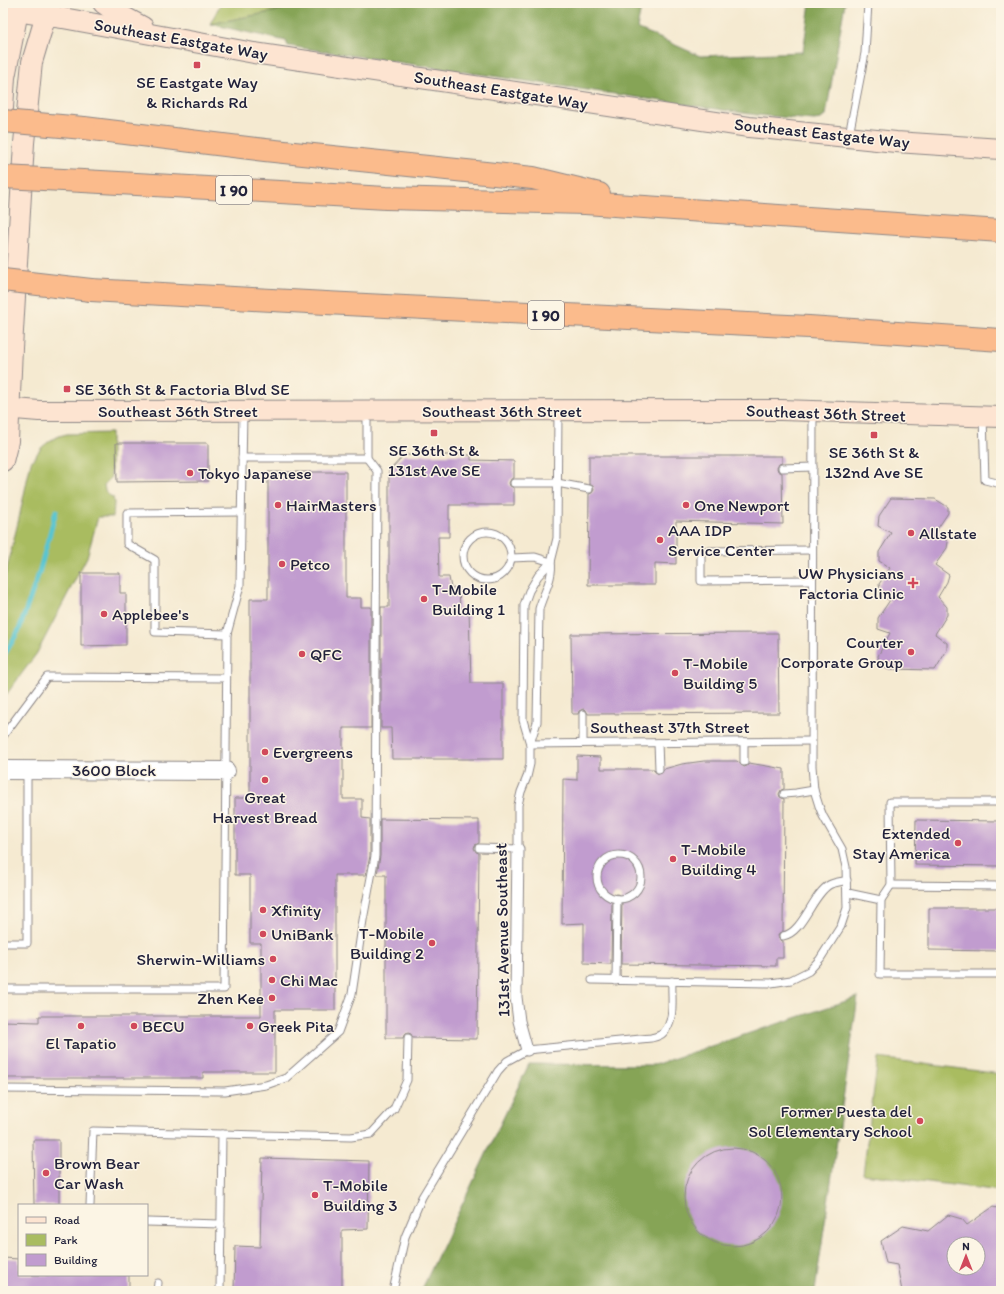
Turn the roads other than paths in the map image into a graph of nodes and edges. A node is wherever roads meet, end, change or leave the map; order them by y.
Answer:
1 (103, 3) edge
2 (868, 3) edge
3 (14, 7) edge
4 (49, 9) edge
5 (163, 37) junction
6 (3, 108) edge
7 (3, 121) edge
8 (848, 137) junction
9 (1001, 149) edge
10 (3, 177) edge
11 (652, 208) junction
12 (1001, 231) edge
13 (3, 280) edge
14 (3, 289) edge
15 (91, 290) junction
16 (1001, 340) edge
17 (6, 408) edge
18 (367, 410) junction
19 (558, 410) junction
20 (813, 411) junction
21 (243, 412) junction
22 (992, 417) edge
23 (242, 458) junction
24 (367, 458) junction
25 (3, 461) edge
26 (813, 467) junction
27 (782, 468) dead end
28 (514, 482) dead end
29 (557, 483) junction
30 (1001, 484) edge
31 (589, 489) dead end
32 (241, 512) junction
33 (812, 550) junction
34 (511, 558) junction
35 (551, 562) junction
36 (812, 580) junction
37 (227, 634) junction
38 (226, 678) junction
39 (583, 714) dead end
40 (3, 736) edge
41 (811, 741) junction
42 (658, 742) junction
43 (744, 742) junction
44 (583, 743) junction
45 (530, 744) junction
46 (744, 762) dead end
47 (659, 769) dead end
48 (3, 770) edge
49 (27, 770) junction
50 (226, 771) junction
51 (814, 790) junction
52 (784, 794) dead end
53 (1001, 802) edge
54 (479, 848) dead end
55 (518, 849) junction
56 (847, 880) junction
57 (891, 885) junction
58 (1001, 886) edge
59 (848, 894) junction
60 (617, 899) junction
61 (881, 900) junction
62 (783, 936) dead end
63 (3, 943) edge
64 (1001, 974) edge
65 (592, 980) dead end
66 (616, 981) junction
67 (672, 981) junction
68 (3, 989) edge
69 (408, 1038) dead end
70 (527, 1050) junction
71 (3, 1089) edge
72 (222, 1134) junction
73 (90, 1204) edge
74 (148, 1222) edge
75 (221, 1224) junction
76 (158, 1282) dead end
77 (157, 1291) edge
78 (220, 1291) edge
79 (393, 1291) edge

1 - 5 main road
2 - 8 lane
3 - 4 main road, Southeast Eastgate Way
3 - 6 main road
4 - 5 main road, Southeast Eastgate Way
4 - 17 main road
5 - 8 main road, Southeast Eastgate Way
7 - 11 highway, bridge
8 - 9 main road, Southeast Eastgate Way
10 - 11 highway, I 90, bridge
11 - 12 highway, I 90
13 - 15 highway, I 90, bridge
14 - 15 highway, bridge
15 - 16 highway, I 90
17 - 21 main road, Southeast 36th Street
17 - 25 main road
18 - 19 main road, Southeast 36th Street
18 - 21 main road, Southeast 36th Street
18 - 24 lane
19 - 20 main road, Southeast 36th Street
19 - 29 lane, 131st Avenue Southeast
20 - 22 main road, Southeast 36th Street
20 - 26 lane
21 - 23 lane
22 - 30 lane
23 - 24 lane
23 - 32 lane
24 - 71 lane
26 - 27 lane
26 - 33 lane
28 - 29 lane
29 - 31 lane
29 - 35 lane, 131st Avenue Southeast
32 - 37 lane
32 - 37 lane
33 - 36 lane
33 - 36 lane
34 - 34 lane
34 - 35 lane
35 - 45 lane, 131st Avenue Southeast
35 - 45 lane, 131st Avenue Southeast
36 - 41 lane
37 - 38 lane
38 - 40 lane
38 - 50 lane
39 - 44 lane
41 - 43 lane, Southeast 37th Street
41 - 51 lane
42 - 43 lane, Southeast 37th Street
42 - 44 lane, Southeast 37th Street
42 - 47 lane
43 - 46 lane
44 - 45 lane, Southeast 37th Street
45 - 55 lane, 131st Avenue Southeast
48 - 49 street, 3600 Block
49 - 50 street, 3600 Block
49 - 63 lane
50 - 68 lane
51 - 52 lane
51 - 56 lane
53 - 57 lane
54 - 55 lane
55 - 70 street, 131st Avenue Southeast
56 - 59 lane
56 - 62 lane
57 - 58 lane
57 - 61 lane
59 - 61 lane
59 - 67 lane
60 - 60 lane
60 - 66 lane
61 - 64 lane
65 - 66 lane
66 - 67 lane
67 - 70 lane
69 - 72 lane
70 - 79 lane
72 - 73 lane
72 - 75 lane
74 - 75 lane
75 - 78 lane
76 - 77 lane

